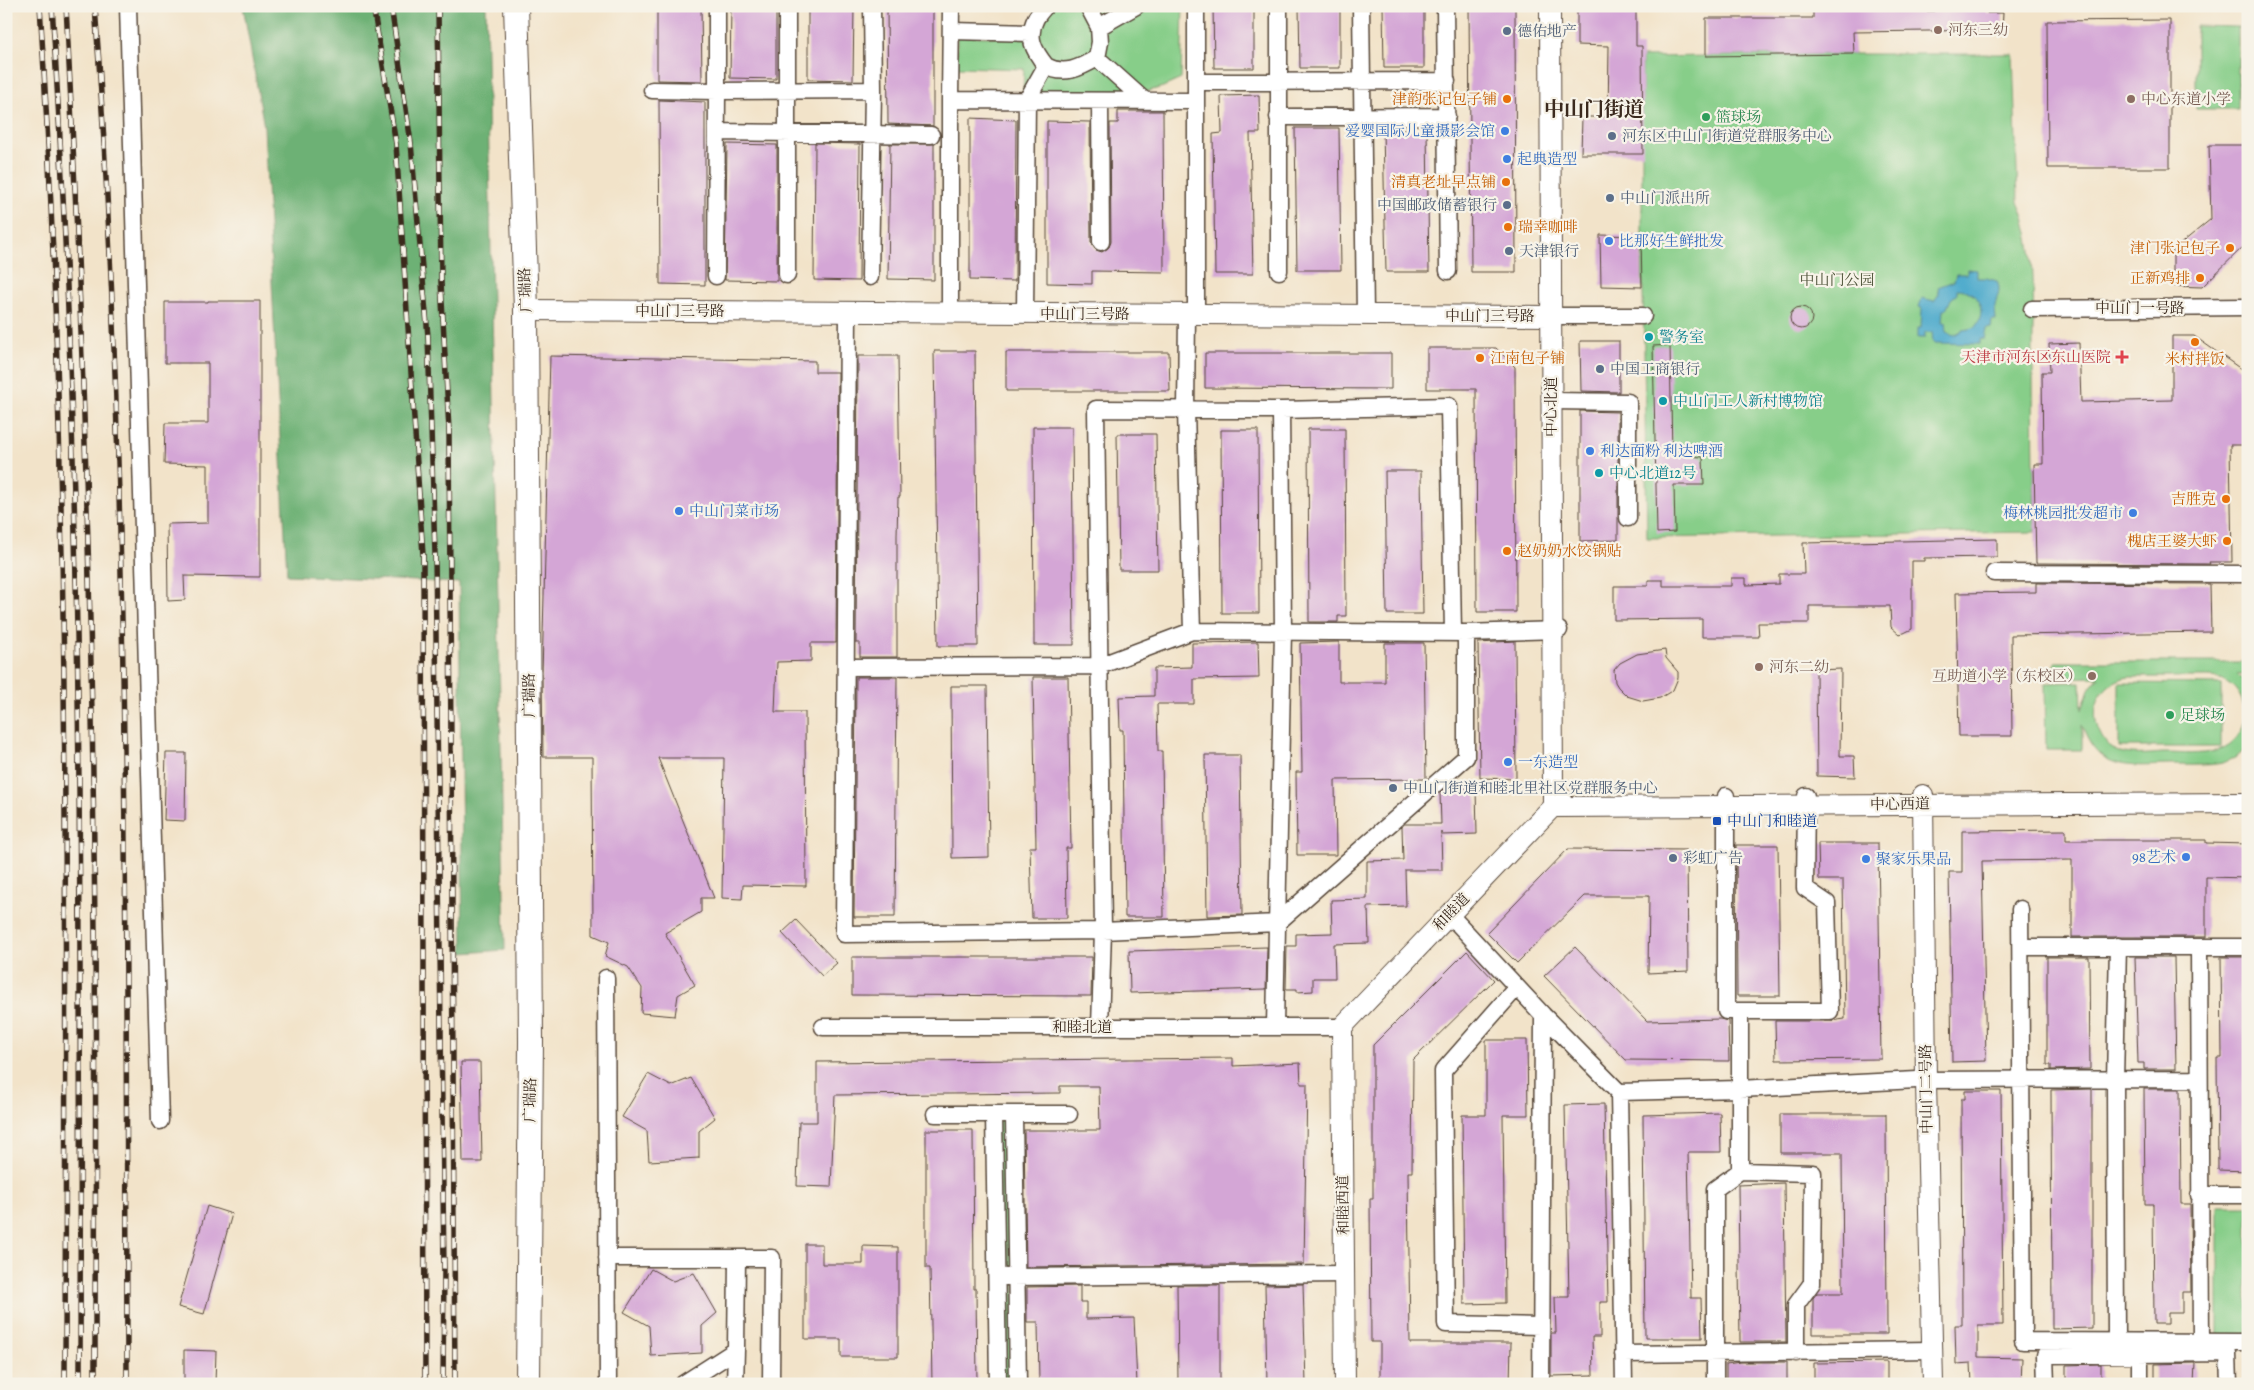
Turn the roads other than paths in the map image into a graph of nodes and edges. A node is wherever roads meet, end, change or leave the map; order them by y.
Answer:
1 (128, 6) edge
2 (516, 6) edge
3 (717, 6) edge
4 (787, 6) edge
5 (872, 6) edge
6 (951, 6) edge
7 (1046, 6) edge
8 (1136, 6) edge
9 (1196, 6) edge
10 (1279, 6) edge
11 (1361, 6) edge
12 (1446, 6) edge
13 (1550, 6) edge
14 (1558, 6) edge
15 (1087, 7) edge
16 (1098, 27) junction
17 (951, 31) junction
18 (1031, 33) junction
19 (1097, 58) junction
20 (1046, 66) junction
21 (1362, 81) junction
22 (1447, 81) junction
23 (1196, 82) junction
24 (1278, 82) junction
25 (787, 89) junction
26 (652, 90) dead end
27 (873, 90) junction
28 (717, 91) junction
29 (950, 100) junction
30 (1027, 100) junction
31 (1100, 101) junction
32 (1196, 101) junction
33 (1145, 102) junction
34 (1363, 116) junction
35 (1447, 116) junction
36 (1278, 117) junction
37 (717, 132) junction
38 (787, 134) junction
39 (873, 134) junction
40 (931, 135) dead end
41 (1101, 242) dead end
42 (1448, 270) dead end
43 (1279, 271) dead end
44 (786, 275) dead end
45 (716, 276) dead end
46 (870, 277) dead end
47 (2248, 307) edge
48 (2032, 309) dead end
49 (526, 310) junction
50 (848, 312) junction
51 (950, 312) junction
52 (1025, 314) junction
53 (1191, 314) junction
54 (1365, 315) junction
55 (1554, 316) junction
56 (1643, 316) dead end
57 (1555, 401) junction
58 (1186, 410) junction
59 (1280, 410) junction
60 (1628, 518) dead end
61 (1994, 573) dead end
62 (2248, 574) edge
63 (1555, 630) junction
64 (1192, 631) junction
65 (1283, 631) junction
66 (1459, 633) junction
67 (1099, 666) junction
68 (846, 667) junction
69 (2248, 792) edge
70 (1918, 799) junction
71 (1726, 801) junction
72 (1806, 801) junction
73 (1557, 803) junction
74 (2248, 803) edge
75 (2020, 909) dead end
76 (1449, 914) junction
77 (1277, 923) junction
78 (1103, 931) junction
79 (2118, 946) junction
80 (2248, 946) edge
81 (2022, 947) junction
82 (2199, 947) junction
83 (606, 978) dead end
84 (1517, 987) junction
85 (1740, 1011) junction
86 (1543, 1015) junction
87 (1275, 1026) junction
88 (822, 1027) dead end
89 (1100, 1027) junction
90 (1342, 1027) junction
91 (2022, 1079) junction
92 (2199, 1079) junction
93 (1921, 1080) junction
94 (2115, 1080) junction
95 (1739, 1089) junction
96 (1619, 1092) junction
97 (935, 1114) dead end
98 (994, 1114) junction
99 (1069, 1114) dead end
100 (1014, 1115) junction
101 (160, 1120) dead end
102 (1740, 1171) junction
103 (2199, 1195) junction
104 (2248, 1195) edge
105 (607, 1258) junction
106 (737, 1258) junction
107 (1344, 1274) junction
108 (997, 1277) junction
109 (1016, 1277) junction
110 (1540, 1326) junction
111 (2116, 1342) junction
112 (2248, 1342) edge
113 (2201, 1343) junction
114 (736, 1350) junction
115 (1927, 1350) junction
116 (1796, 1353) junction
117 (1623, 1354) junction
118 (1715, 1354) junction
119 (2140, 1354) junction
120 (528, 1384) edge
121 (608, 1384) edge
122 (683, 1384) edge
123 (736, 1384) edge
124 (771, 1384) edge
125 (998, 1384) edge
126 (1018, 1384) edge
127 (1344, 1384) edge
128 (1541, 1384) edge
129 (1624, 1384) edge
130 (1715, 1384) edge
131 (1924, 1384) edge
132 (1933, 1384) edge
133 (2046, 1384) edge
134 (2140, 1384) edge
135 (2229, 1384) edge

1 - 101 street
2 - 49 main road, 广瑞路
3 - 28 street
4 - 25 street
5 - 27 street
6 - 17 street
7 - 18 street
8 - 16 street
9 - 23 street
10 - 24 street
11 - 21 street
12 - 22 street
13 - 55 street, 中心北道
14 - 55 street, 中心北道
15 - 16 street
16 - 19 street
17 - 18 street
17 - 29 street
18 - 20 street
19 - 20 street
19 - 33 street
20 - 30 street
21 - 22 street
21 - 24 street
21 - 34 street
22 - 35 street
23 - 24 street
23 - 32 street
24 - 36 street
25 - 27 street
25 - 28 street
25 - 38 street
26 - 28 street
27 - 39 street
28 - 37 street
29 - 30 street
29 - 51 street
30 - 31 street
30 - 52 street
31 - 33 street
31 - 41 street
32 - 33 street
32 - 53 street
34 - 35 street
34 - 36 street
34 - 54 street
35 - 42 street
36 - 43 street
37 - 38 street
37 - 45 street
38 - 39 street
38 - 44 street
39 - 40 street
39 - 46 street
47 - 48 street, 中山门一号路
49 - 50 street, 中山门三号路
49 - 120 main road, 广瑞路
50 - 51 street, 中山门三号路
50 - 68 street
51 - 52 street, 中山门三号路
52 - 53 street, 中山门三号路
53 - 54 street, 中山门三号路
53 - 58 street
54 - 55 street, 中山门三号路
55 - 56 street, 中山门三号路
55 - 57 street, 中心北道
57 - 60 street
57 - 63 street, 中心北道
58 - 59 street
58 - 64 street
58 - 67 street
59 - 65 street
59 - 66 street
61 - 62 street
63 - 66 street
63 - 73 street, 中心北道
64 - 65 street
64 - 67 street
65 - 66 street
65 - 77 street
66 - 77 street
67 - 68 street
67 - 78 street
68 - 78 street
69 - 70 street, 中心西道
70 - 72 street, 中心西道
70 - 74 street, 中心西道
70 - 93 street, 中山门二号路
71 - 72 street, 中心西道
71 - 73 street, 中心西道
71 - 85 street
72 - 85 street
73 - 76 street, 和睦道
75 - 81 street
76 - 84 street
76 - 90 street, 和睦道
77 - 78 street
77 - 87 street
78 - 89 street
79 - 81 street
79 - 82 street
79 - 94 street
80 - 82 street
81 - 91 street
82 - 92 street
83 - 105 street
84 - 86 street
84 - 110 street
85 - 95 street
86 - 96 street
86 - 110 street
87 - 89 street, 和睦北道
87 - 90 street, 和睦北道
88 - 89 street, 和睦北道
90 - 107 street, 和睦西道
91 - 93 street
91 - 94 street
91 - 111 street
92 - 94 street
92 - 103 street
93 - 95 street
93 - 115 street, 中山门二号路
94 - 111 street
95 - 96 street
95 - 102 street
96 - 117 street
97 - 98 street
98 - 100 street
98 - 108 street
99 - 100 street
100 - 109 street
102 - 116 street
102 - 118 street
103 - 104 street
103 - 113 street
105 - 106 street
105 - 121 street
106 - 114 street
106 - 124 street
107 - 109 street
107 - 127 street, 和睦西道
108 - 109 street
108 - 125 street
109 - 126 street
110 - 128 street
111 - 113 street
112 - 113 street
114 - 122 street
114 - 123 street
115 - 116 street
115 - 131 street, 中山门二号路
115 - 132 street, 中山门二号路
116 - 118 street
117 - 118 street
117 - 129 street
118 - 130 street
119 - 133 street
119 - 134 street
119 - 135 street

